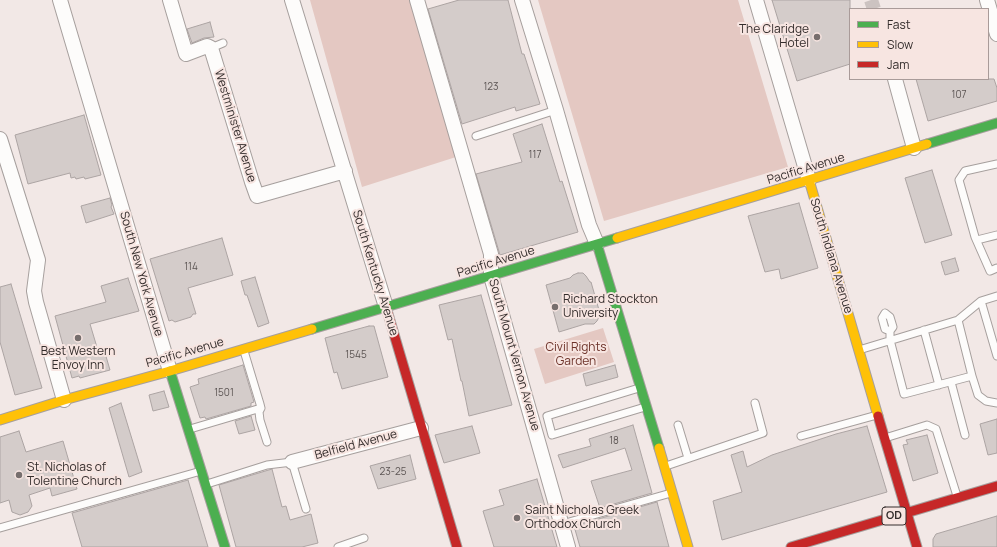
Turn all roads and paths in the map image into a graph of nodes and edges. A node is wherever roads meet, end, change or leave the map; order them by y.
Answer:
1 (60, 0) edge
2 (170, 0) edge
3 (292, 0) edge
4 (417, 0) edge
5 (522, 0) edge
6 (756, 0) edge
7 (987, 0) edge
8 (997, 34) edge
9 (895, 80) edge
10 (556, 110) junction
11 (997, 123) edge
12 (476, 136) dead end
13 (0, 139) edge
14 (914, 148) junction
15 (997, 164) edge
16 (345, 171) junction
17 (809, 180) junction
18 (997, 235) edge
19 (977, 240) junction
20 (596, 244) junction
21 (997, 268) edge
22 (491, 276) junction
23 (997, 296) edge
24 (981, 301) junction
25 (386, 307) junction
26 (958, 320) junction
27 (924, 330) junction
28 (890, 331) dead end
29 (890, 340) junction
30 (244, 349) junction
31 (859, 350) junction
32 (997, 356) edge
33 (170, 370) junction
34 (972, 376) junction
35 (951, 382) junction
36 (939, 385) junction
37 (641, 387) junction
38 (64, 400) junction
39 (755, 403) dead end
40 (997, 403) edge
41 (647, 406) junction
42 (261, 408) junction
43 (877, 415) junction
44 (547, 416) junction
45 (0, 420) edge
46 (532, 420) junction
47 (678, 425) dead end
48 (420, 428) junction
49 (188, 430) junction
50 (552, 435) junction
51 (965, 435) dead end
52 (802, 436) dead end
53 (885, 438) junction
54 (537, 439) junction
55 (268, 442) dead end
56 (688, 458) junction
57 (292, 462) junction
58 (664, 466) junction
59 (201, 471) junction
60 (205, 484) junction
61 (997, 486) edge
62 (672, 492) junction
63 (958, 497) junction
64 (306, 509) dead end
65 (907, 512) junction
66 (562, 524) junction
67 (0, 528) edge
68 (364, 538) dead end
69 (225, 547) edge
70 (338, 547) edge
71 (457, 547) edge
72 (568, 547) edge
73 (688, 547) edge
74 (790, 547) edge
75 (917, 547) edge

1 - 33 street, South New York Avenue
2 - 16 street, Westminister Avenue
3 - 16 street, South Kentucky Avenue
4 - 22 street, South Mount Vernon Avenue
5 - 10 street
6 - 17 street, South Indiana Avenue
7 - 8 street
9 - 14 street
10 - 12 lane
10 - 20 street
11 - 14 main road, Pacific Avenue
13 - 38 street
14 - 17 main road, Pacific Avenue
15 - 19 lane
16 - 25 street, South Kentucky Avenue
17 - 20 main road, Pacific Avenue
17 - 31 main road, South Indiana Avenue
18 - 19 lane
19 - 21 lane
20 - 22 main road, Pacific Avenue
20 - 37 main road
22 - 25 main road, Pacific Avenue
22 - 46 street, South Mount Vernon Avenue
23 - 24 lane
24 - 26 lane
24 - 32 lane
25 - 30 main road, Pacific Avenue
25 - 48 main road, South Kentucky Avenue
26 - 27 lane
26 - 34 lane
27 - 29 lane
27 - 36 lane
28 - 29 lane
29 - 31 lane
29 - 36 lane
30 - 33 main road, Pacific Avenue
30 - 42 lane
31 - 43 main road, South Indiana Avenue
33 - 38 main road, Pacific Avenue
33 - 49 main road, South New York Avenue
34 - 35 lane
34 - 40 lane
35 - 36 lane
35 - 51 lane
37 - 41 main road
37 - 44 lane
38 - 45 main road, Pacific Avenue
39 - 56 lane
41 - 50 lane
41 - 58 main road
42 - 49 lane
42 - 55 lane
43 - 52 lane
43 - 53 main road, South Indiana Avenue
44 - 46 lane
44 - 50 lane
46 - 54 street, South Mount Vernon Avenue
47 - 56 lane
48 - 57 street, Belfield Avenue
48 - 71 main road, South Kentucky Avenue
49 - 59 main road, South New York Avenue
50 - 54 lane
53 - 63 lane
53 - 65 main road, South Indiana Avenue
54 - 66 street, South Mount Vernon Avenue
56 - 58 lane
57 - 60 lane
57 - 64 lane
58 - 62 main road
59 - 60 main road, South New York Avenue
59 - 67 lane
60 - 69 main road, South New York Avenue
61 - 63 main road, OD
62 - 66 lane
62 - 73 main road
63 - 65 main road, OD
65 - 74 main road, OD
65 - 75 main road, South Indiana Avenue
66 - 72 street, South Mount Vernon Avenue
68 - 70 lane

